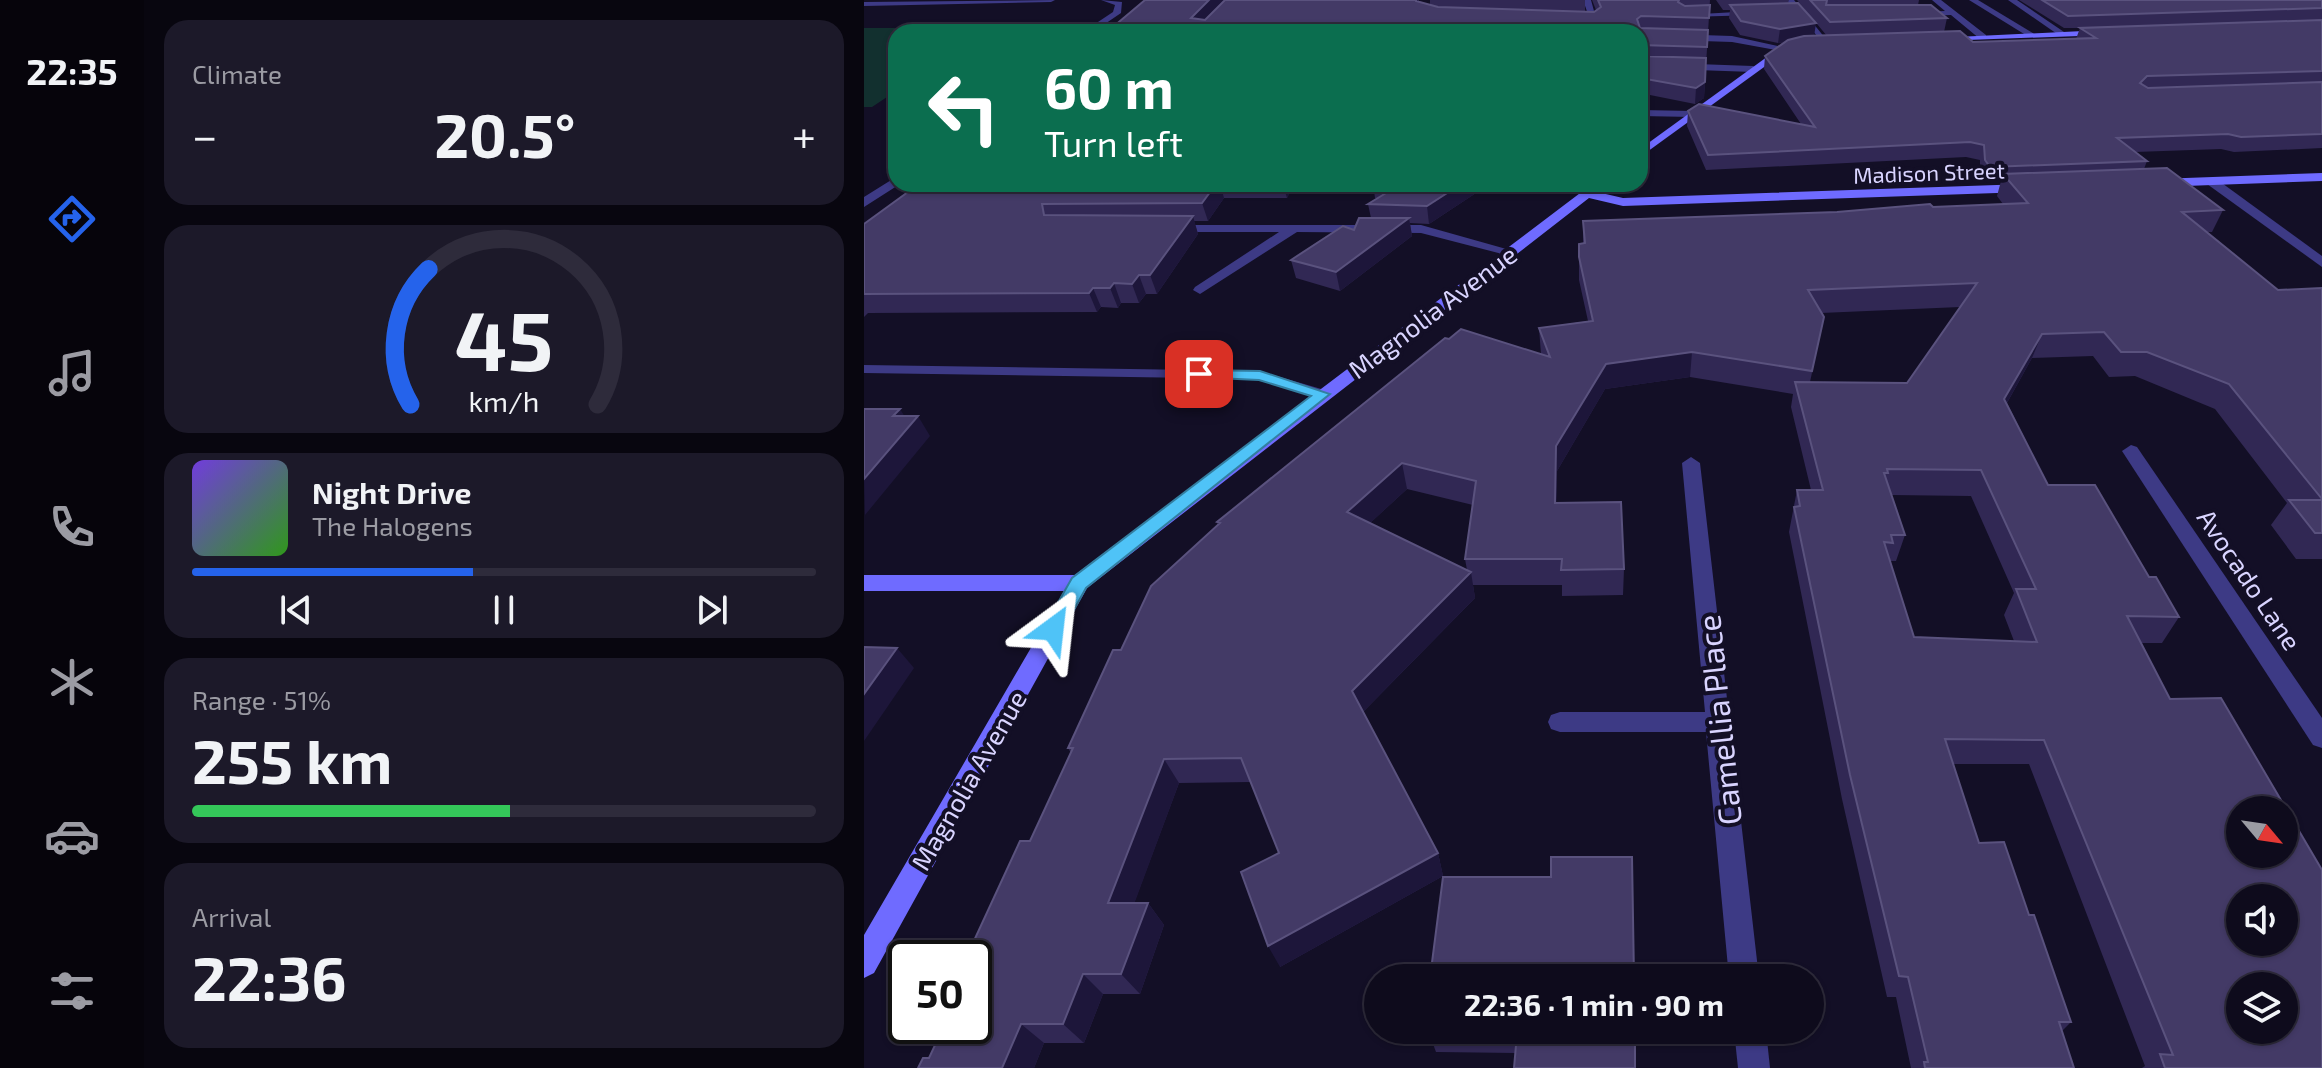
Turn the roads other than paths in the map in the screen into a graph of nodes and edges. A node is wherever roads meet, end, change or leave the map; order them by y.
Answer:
1 (1051, 0) edge
2 (1105, 0) edge
3 (1587, 0) edge
4 (1790, 0) edge
5 (1936, 0) edge
6 (1973, 0) edge
7 (2012, 0) edge
8 (864, 4) edge
9 (1800, 11) junction
10 (1771, 12) edge
11 (1786, 12) edge
12 (1953, 13) junction
13 (1684, 15) edge
14 (1907, 15) edge
15 (1562, 19) edge
16 (1594, 20) junction
17 (1100, 24) edge
18 (1595, 24) edge
19 (2109, 33) edge
20 (2063, 34) junction
21 (2032, 35) junction
22 (1648, 36) edge
23 (1983, 37) junction
24 (1921, 39) edge
25 (1843, 41) edge
26 (1815, 42) edge
27 (1827, 42) junction
28 (1802, 43) edge
29 (1782, 48) junction
30 (1648, 65) edge
31 (1753, 69) junction
32 (1648, 113) edge
33 (1693, 114) junction
34 (1648, 148) edge
35 (2322, 177) edge
36 (2211, 181) junction
37 (2148, 184) edge
38 (888, 186) edge
39 (2037, 188) edge
40 (1586, 192) edge
41 (1602, 192) edge
42 (864, 203) edge
43 (1152, 228) edge
44 (1293, 229) junction
45 (1510, 252) junction
46 (2322, 263) edge
47 (1200, 290) dead end
48 (864, 369) edge
49 (1323, 394) junction
50 (2131, 451) dead end
51 (1691, 463) dead end
52 (864, 583) edge
53 (1079, 583) junction
54 (1560, 722) dead end
55 (1718, 722) junction
56 (2322, 738) edge
57 (864, 963) edge
58 (1743, 964) edge
59 (1751, 1044) edge
60 (1754, 1068) edge

1 - 8 street
2 - 17 street
3 - 16 street
4 - 9 street
5 - 12 lane
6 - 21 lane
7 - 20 lane
9 - 11 lane
9 - 27 street
10 - 13 lane
12 - 14 lane
12 - 23 lane
15 - 16 street
16 - 18 street
19 - 20 main road
20 - 21 main road
21 - 23 main road
22 - 29 street
23 - 24 main road
25 - 27 main road
26 - 27 main road
28 - 29 main road
29 - 31 main road
30 - 31 street
31 - 33 main road
32 - 33 street
33 - 34 main road
35 - 36 main road
36 - 37 main road
36 - 46 street
38 - 42 street
39 - 41 main road, Madison Street
40 - 45 main road, Magnolia Avenue
43 - 44 street
44 - 45 street
44 - 47 street
45 - 49 main road, Magnolia Avenue
48 - 49 lane
49 - 53 main road, Magnolia Avenue
50 - 56 street, Avocado Lane
51 - 55 street, Camellia Place
52 - 53 main road
53 - 57 main road, Magnolia Avenue
54 - 55 street
55 - 58 street, Camellia Place
59 - 60 street

